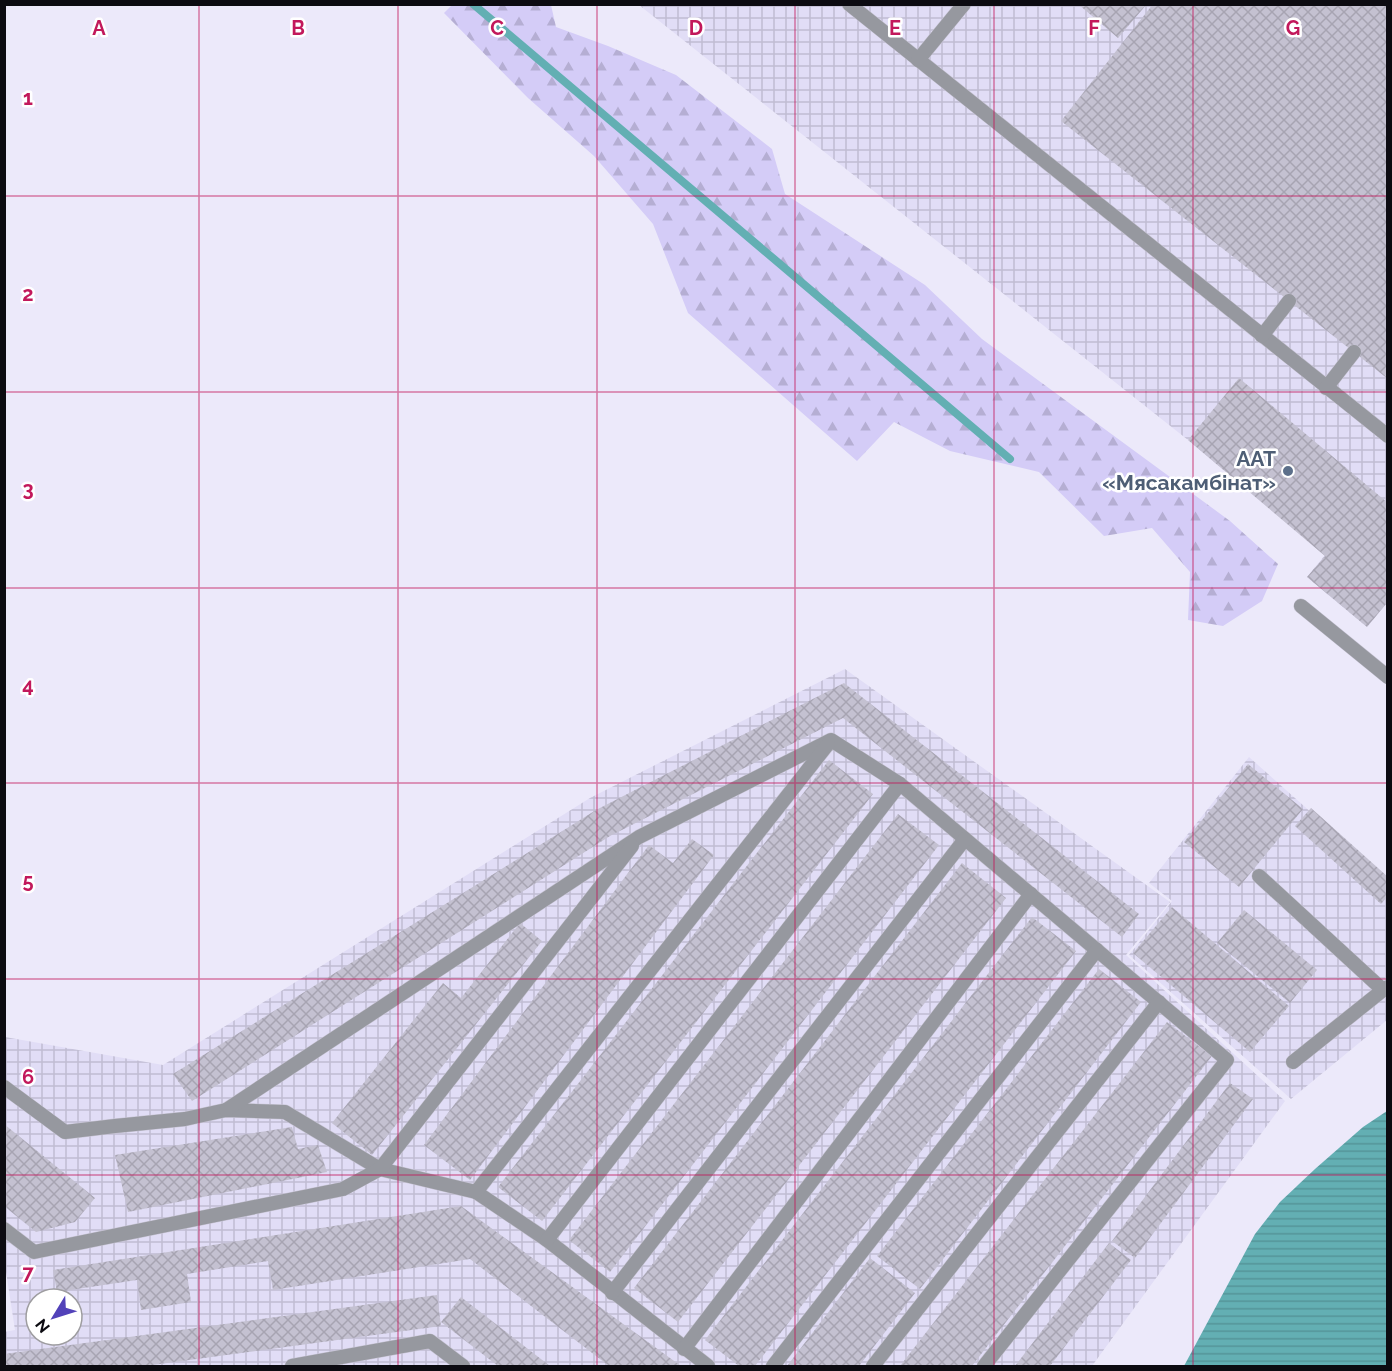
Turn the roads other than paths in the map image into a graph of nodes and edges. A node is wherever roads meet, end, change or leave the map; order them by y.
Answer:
1 (849, 4) edge
2 (964, 4) edge
3 (918, 60) junction
4 (1289, 301) dead end
5 (1262, 336) junction
6 (1354, 352) dead end
7 (1326, 387) junction
8 (1388, 436) edge
9 (1301, 606) dead end
10 (1388, 677) edge
11 (831, 740) junction
12 (900, 784) junction
13 (639, 837) junction
14 (965, 839) junction
15 (1259, 876) dead end
16 (1031, 894) junction
17 (1096, 950) junction
18 (1385, 988) edge
19 (1159, 1002) junction
20 (1293, 1062) dead end
21 (4, 1087) edge
22 (226, 1110) junction
23 (380, 1169) junction
24 (476, 1192) junction
25 (4, 1229) edge
26 (547, 1240) junction
27 (612, 1293) junction
28 (684, 1349) junction
29 (333, 1364) edge
30 (292, 1366) edge
31 (463, 1366) edge
32 (708, 1366) edge
33 (773, 1366) edge
34 (873, 1366) edge
35 (984, 1366) edge

1 - 3 lane
2 - 3 lane
3 - 5 lane
4 - 5 lane
5 - 7 lane
6 - 7 lane
7 - 8 lane
9 - 10 lane
11 - 12 lane
11 - 13 lane
11 - 24 lane
12 - 14 lane
12 - 26 lane
13 - 22 lane
13 - 23 lane
14 - 16 lane
14 - 27 lane
15 - 18 lane
16 - 17 lane
16 - 28 lane
17 - 19 lane
17 - 33 lane
18 - 20 lane
19 - 34 lane
19 - 35 lane
21 - 22 lane
22 - 23 lane
23 - 24 lane
23 - 25 lane
24 - 26 lane
26 - 27 lane
27 - 28 lane
28 - 32 lane
29 - 30 lane
29 - 31 lane

